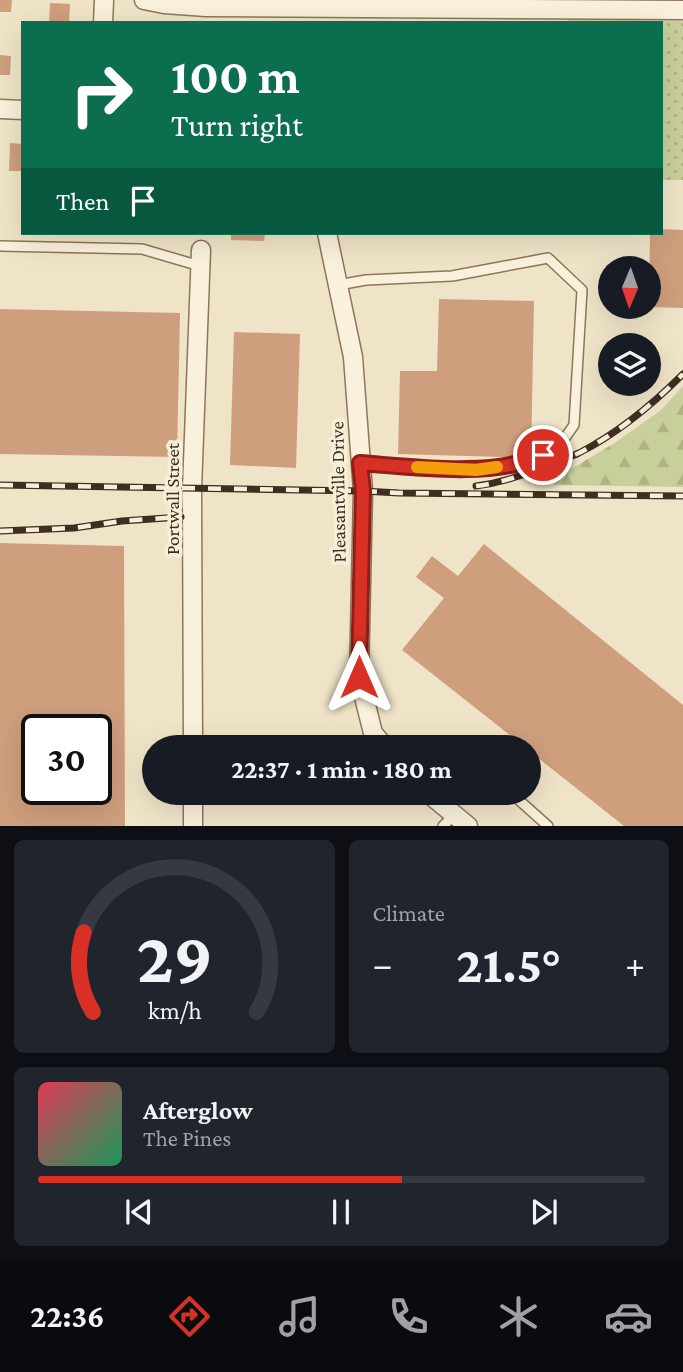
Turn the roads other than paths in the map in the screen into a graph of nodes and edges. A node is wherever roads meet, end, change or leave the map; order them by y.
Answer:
1 (104, 0) edge
2 (144, 0) edge
3 (498, 4) edge
4 (682, 7) edge
5 (316, 10) edge
6 (103, 21) edge
7 (0, 109) edge
8 (21, 110) edge
9 (327, 235) edge
10 (0, 246) edge
11 (200, 258) joint
12 (338, 285) junction
13 (360, 463) junction
14 (193, 735) edge
15 (375, 735) edge
16 (193, 805) edge
17 (439, 805) edge
18 (524, 805) edge
19 (455, 822) edge
20 (193, 826) edge
21 (548, 826) edge

1 - 6 street
2 - 5 street
3 - 4 street
3 - 5 street
7 - 8 street
9 - 12 street, Pleasantville Drive
10 - 11 lane
11 - 14 street, Portwall Street
12 - 13 street, Pleasantville Drive
12 - 13 lane
13 - 15 street, Pleasantville Drive
16 - 20 street
17 - 19 street
18 - 21 lane

